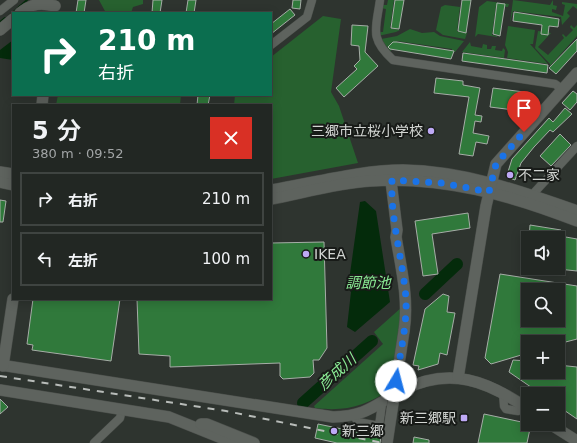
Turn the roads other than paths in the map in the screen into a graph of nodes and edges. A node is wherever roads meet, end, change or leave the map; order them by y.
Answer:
1 (14, 0) edge
2 (312, 0) edge
3 (380, 0) edge
4 (56, 6) edge
5 (0, 11) edge
6 (21, 12) edge
7 (12, 20) edge
8 (1, 27) edge
9 (272, 45) edge
10 (576, 77) edge
11 (562, 90) junction
12 (577, 146) edge
13 (0, 172) edge
14 (12, 174) edge
15 (389, 177) junction
16 (0, 182) edge
17 (12, 185) edge
18 (489, 187) junction
19 (272, 190) edge
20 (532, 195) junction
21 (272, 199) edge
22 (577, 211) edge
23 (577, 221) edge
24 (13, 300) edge
25 (2, 366) edge
26 (458, 378) junction
27 (0, 390) edge
28 (382, 404) junction
29 (521, 404) edge
30 (122, 409) junction
31 (353, 415) junction
32 (197, 428) junction
33 (561, 431) edge
34 (577, 441) edge
35 (94, 443) edge
36 (234, 443) edge
37 (254, 443) edge
38 (387, 443) edge

1 - 5 street
2 - 9 street
3 - 11 street
4 - 6 street
7 - 8 street
10 - 11 street
11 - 18 street
12 - 20 street
13 - 14 street
15 - 18 street
15 - 19 street
15 - 21 street
15 - 38 street, bridge
16 - 17 street
18 - 20 street
18 - 23 street
18 - 26 street
20 - 22 street
24 - 25 street
25 - 31 street
26 - 28 street
26 - 29 street
27 - 30 street
28 - 31 street
28 - 31 street
30 - 32 street
30 - 35 street
32 - 36 street
32 - 37 street
33 - 34 street

